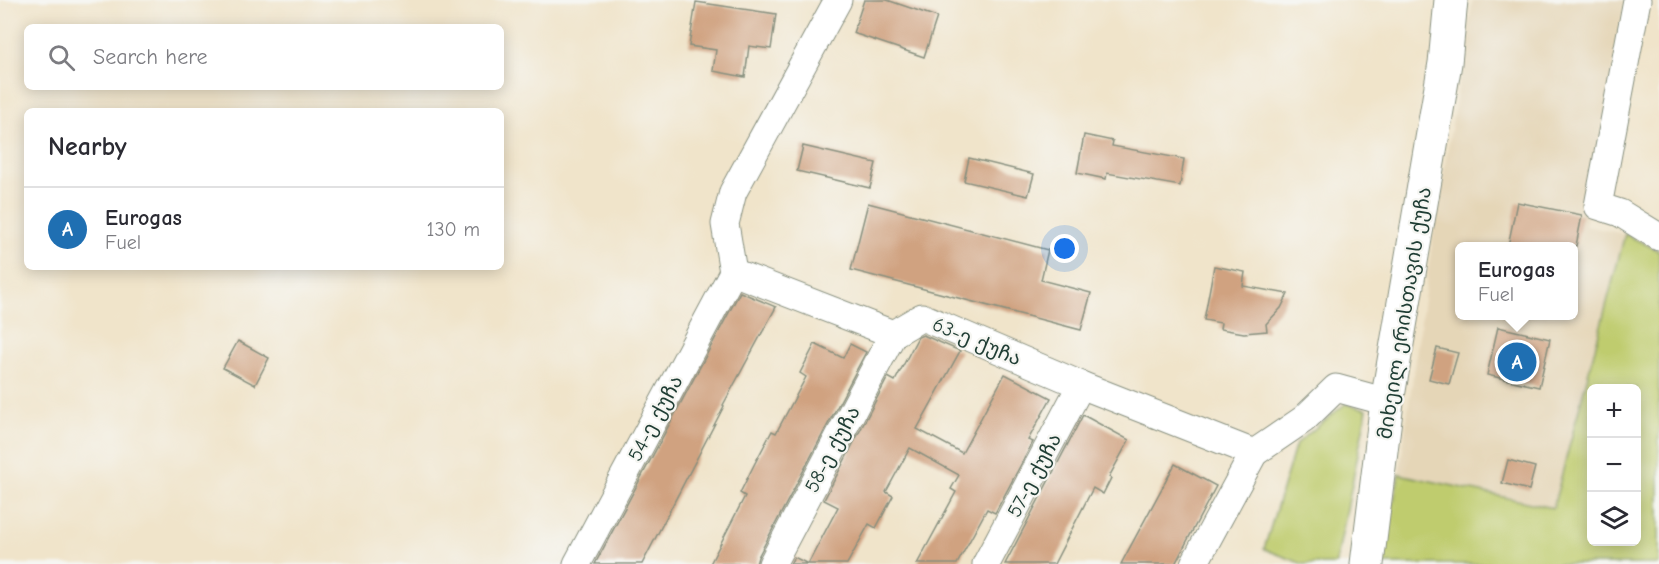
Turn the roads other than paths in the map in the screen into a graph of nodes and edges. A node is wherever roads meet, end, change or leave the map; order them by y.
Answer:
1 (838, 0) edge
2 (1451, 0) edge
3 (1637, 0) edge
4 (1659, 237) edge
5 (733, 272) junction
6 (892, 334) junction
7 (1082, 385) junction
8 (1387, 402) junction
9 (1254, 453) junction
10 (577, 564) edge
11 (772, 564) edge
12 (986, 564) edge
13 (1194, 564) edge
14 (1366, 564) edge

1 - 5 street
2 - 8 main road, მიხეილ ერისთავის ქუჩა
3 - 4 street
5 - 6 street
5 - 10 street, 54-ე ქუჩა
6 - 7 street, 63-ე ქუჩა
6 - 11 street, 58-ე ქუჩა
7 - 9 street, 63-ე ქუჩა
7 - 12 street, 57-ე ქუჩა
8 - 9 street
8 - 14 main road, მიხეილ ერისთავის ქუჩა
9 - 13 street

